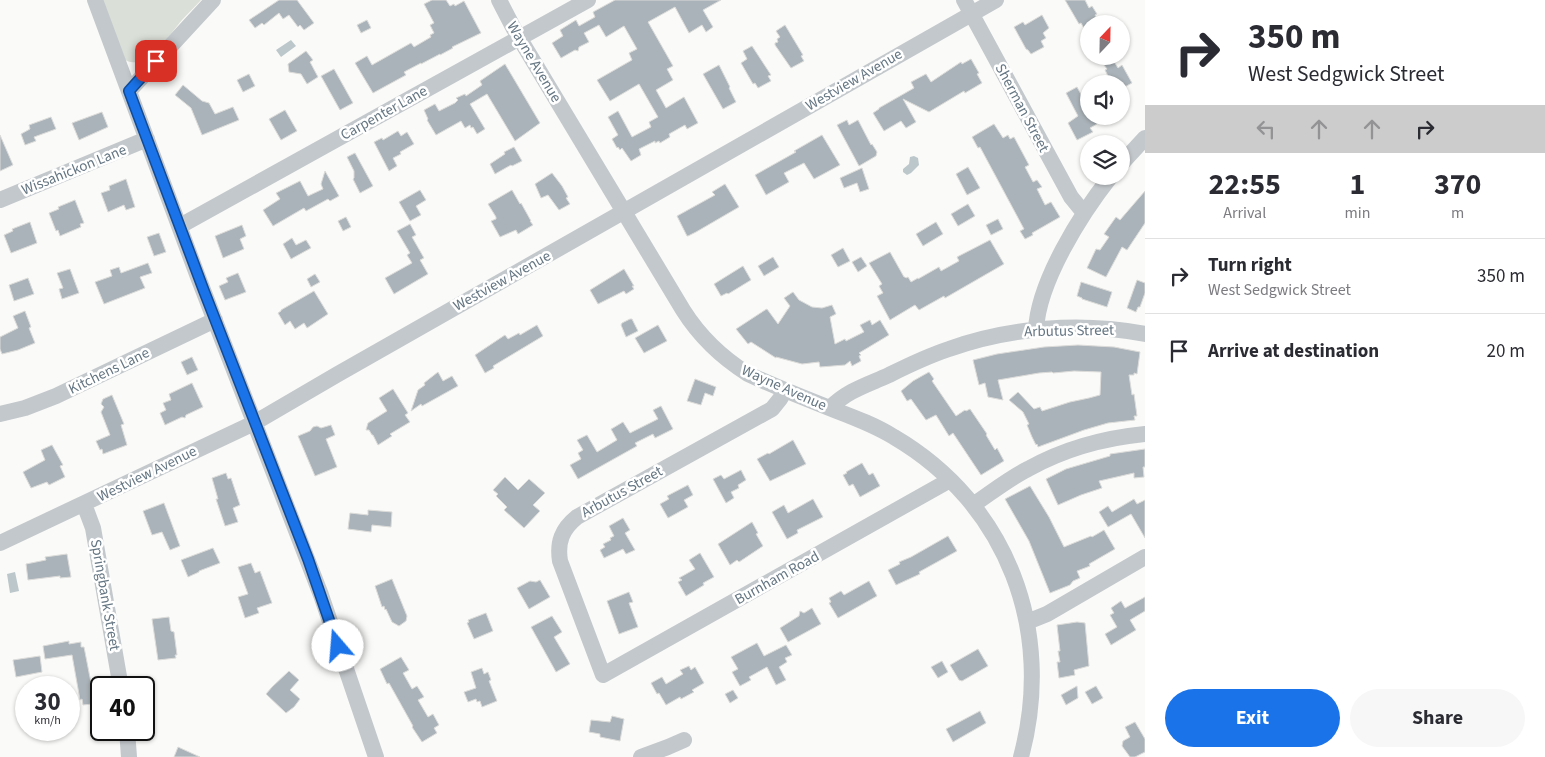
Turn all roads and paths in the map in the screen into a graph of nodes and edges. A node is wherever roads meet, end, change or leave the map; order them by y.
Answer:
1 (95, 0) edge
2 (213, 0) edge
3 (498, 0) edge
4 (588, 0) edge
5 (996, 0) edge
6 (968, 7) edge
7 (519, 38) junction
8 (129, 91) junction
9 (1145, 138) edge
10 (147, 139) junction
11 (1130, 154) edge
12 (1104, 185) edge
13 (0, 200) edge
14 (624, 212) junction
15 (1084, 213) junction
16 (180, 226) junction
17 (215, 320) junction
18 (1036, 330) junction
19 (1145, 334) edge
20 (785, 390) junction
21 (830, 408) junction
22 (0, 414) edge
23 (254, 423) junction
24 (1145, 434) edge
25 (950, 480) junction
26 (84, 504) junction
27 (973, 505) junction
28 (0, 544) edge
29 (1145, 557) edge
30 (1027, 622) junction
31 (603, 675) joint
32 (119, 676) edge
33 (684, 740) dead end
34 (128, 741) edge
35 (129, 757) edge
36 (376, 757) edge
37 (641, 757) edge
38 (1021, 757) edge

1 - 8 street
2 - 8 street
3 - 7 street, Wayne Avenue
4 - 7 street, Carpenter Lane
5 - 6 street, Westview Avenue
6 - 14 street, Westview Avenue
6 - 15 street, Sherman Street
7 - 14 street, Wayne Avenue
7 - 16 street, Carpenter Lane
8 - 10 street
9 - 11 street
10 - 13 street, Wissahickon Lane
10 - 16 street
12 - 15 street
14 - 20 street, Wayne Avenue
14 - 23 street, Westview Avenue
15 - 18 street
16 - 17 street
17 - 22 street, Kitchens Lane
17 - 23 street
18 - 19 street, Arbutus Street
18 - 21 street, Arbutus Street
20 - 21 street, Wayne Avenue
20 - 31 street, Arbutus Street
21 - 25 street, Wayne Avenue
23 - 26 street, Westview Avenue
23 - 36 street
24 - 27 street
25 - 27 street, Wayne Avenue
25 - 31 street, Burnham Road
26 - 28 street, Westview Avenue
26 - 32 street, Springbank Street
27 - 30 street, Wayne Avenue
29 - 30 street
30 - 38 street, Wayne Avenue
33 - 37 street
34 - 35 street

